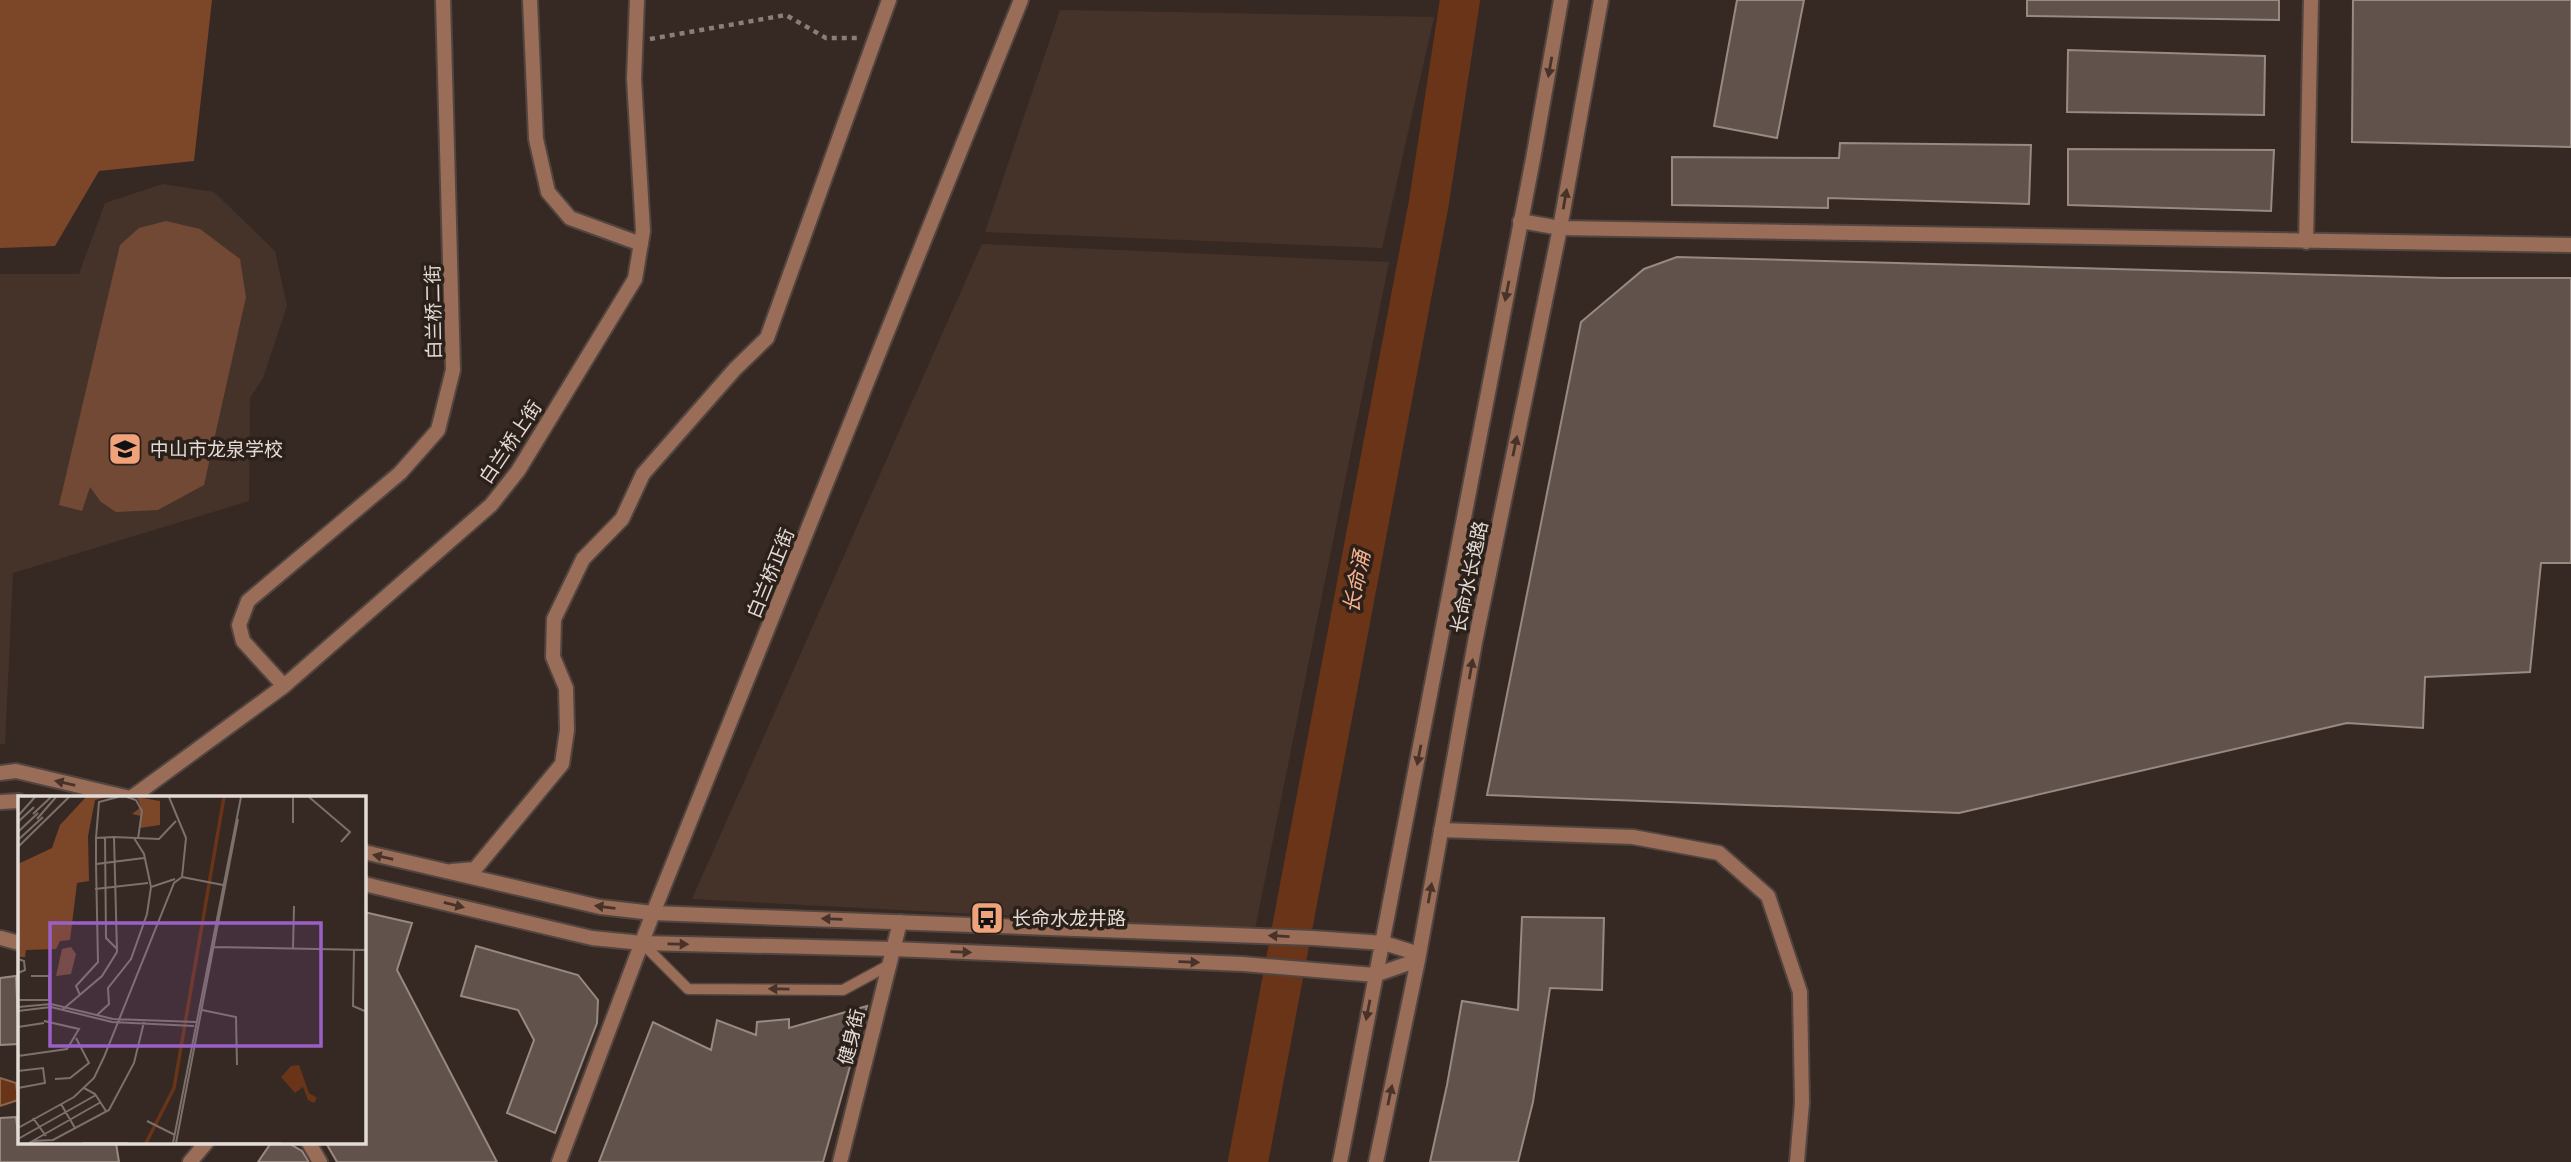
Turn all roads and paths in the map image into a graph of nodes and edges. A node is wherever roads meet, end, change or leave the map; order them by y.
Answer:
1 (443, 0) edge
2 (530, 0) edge
3 (637, 0) edge
4 (889, 0) edge
5 (1021, 0) edge
6 (1561, 0) edge
7 (1601, 0) edge
8 (2311, 0) edge
9 (876, 37) junction
10 (635, 41) junction
11 (1520, 221) junction
12 (1560, 228) junction
13 (2306, 242) junction
14 (640, 244) junction
15 (2571, 245) edge
16 (284, 686) junction
17 (0, 773) edge
18 (122, 796) edge
19 (134, 796) edge
20 (18, 801) edge
21 (0, 802) edge
22 (1441, 830) junction
23 (366, 852) edge
24 (444, 871) junction
25 (366, 884) edge
26 (653, 912) junction
27 (900, 922) junction
28 (0, 933) edge
29 (0, 941) edge
30 (18, 943) edge
31 (642, 943) junction
32 (1384, 943) junction
33 (893, 949) junction
34 (1419, 957) junction
35 (889, 965) junction
36 (1375, 975) junction
37 (205, 1144) edge
38 (310, 1144) edge
39 (191, 1162) edge
40 (320, 1162) edge
41 (559, 1162) edge
42 (840, 1162) edge
43 (1340, 1162) edge
44 (1376, 1162) edge
45 (1797, 1162) edge

1 - 16 street, 白兰桥二街
2 - 14 street
3 - 10 street, 白兰桥上街
4 - 9 street
5 - 26 street, 白兰桥正街
6 -> 11 street, 长命水长逸路
12 -> 7 street, 长命水长逸路
8 - 13 street
9 - 10 path
9 - 24 street
10 - 14 street, 白兰桥上街
11 - 12 street
11 -> 32 street, 长命水长逸路
12 - 13 street
22 -> 12 street, 长命水长逸路
13 - 15 street
14 - 16 street, 白兰桥上街
16 - 19 street, 白兰桥上街
18 -> 17 street
20 - 21 street
34 -> 22 street, 长命水长逸路
22 - 45 street
24 -> 23 street
26 -> 24 street
25 -> 31 street
27 -> 26 street
26 - 31 street, 白兰桥正街
32 -> 27 street
27 - 33 street, 健身街
28 - 29 street
29 - 30 street
31 -> 33 street
35 -> 31 lane
31 - 41 street, 白兰桥正街
32 - 34 street
32 - 36 street, 长命水长逸路
33 - 35 street, 健身街
33 -> 36 street
34 - 36 street
44 -> 34 street, 长命水长逸路
35 - 42 street, 健身街
36 -> 43 street, 长命水长逸路
37 - 39 street
38 - 40 street

